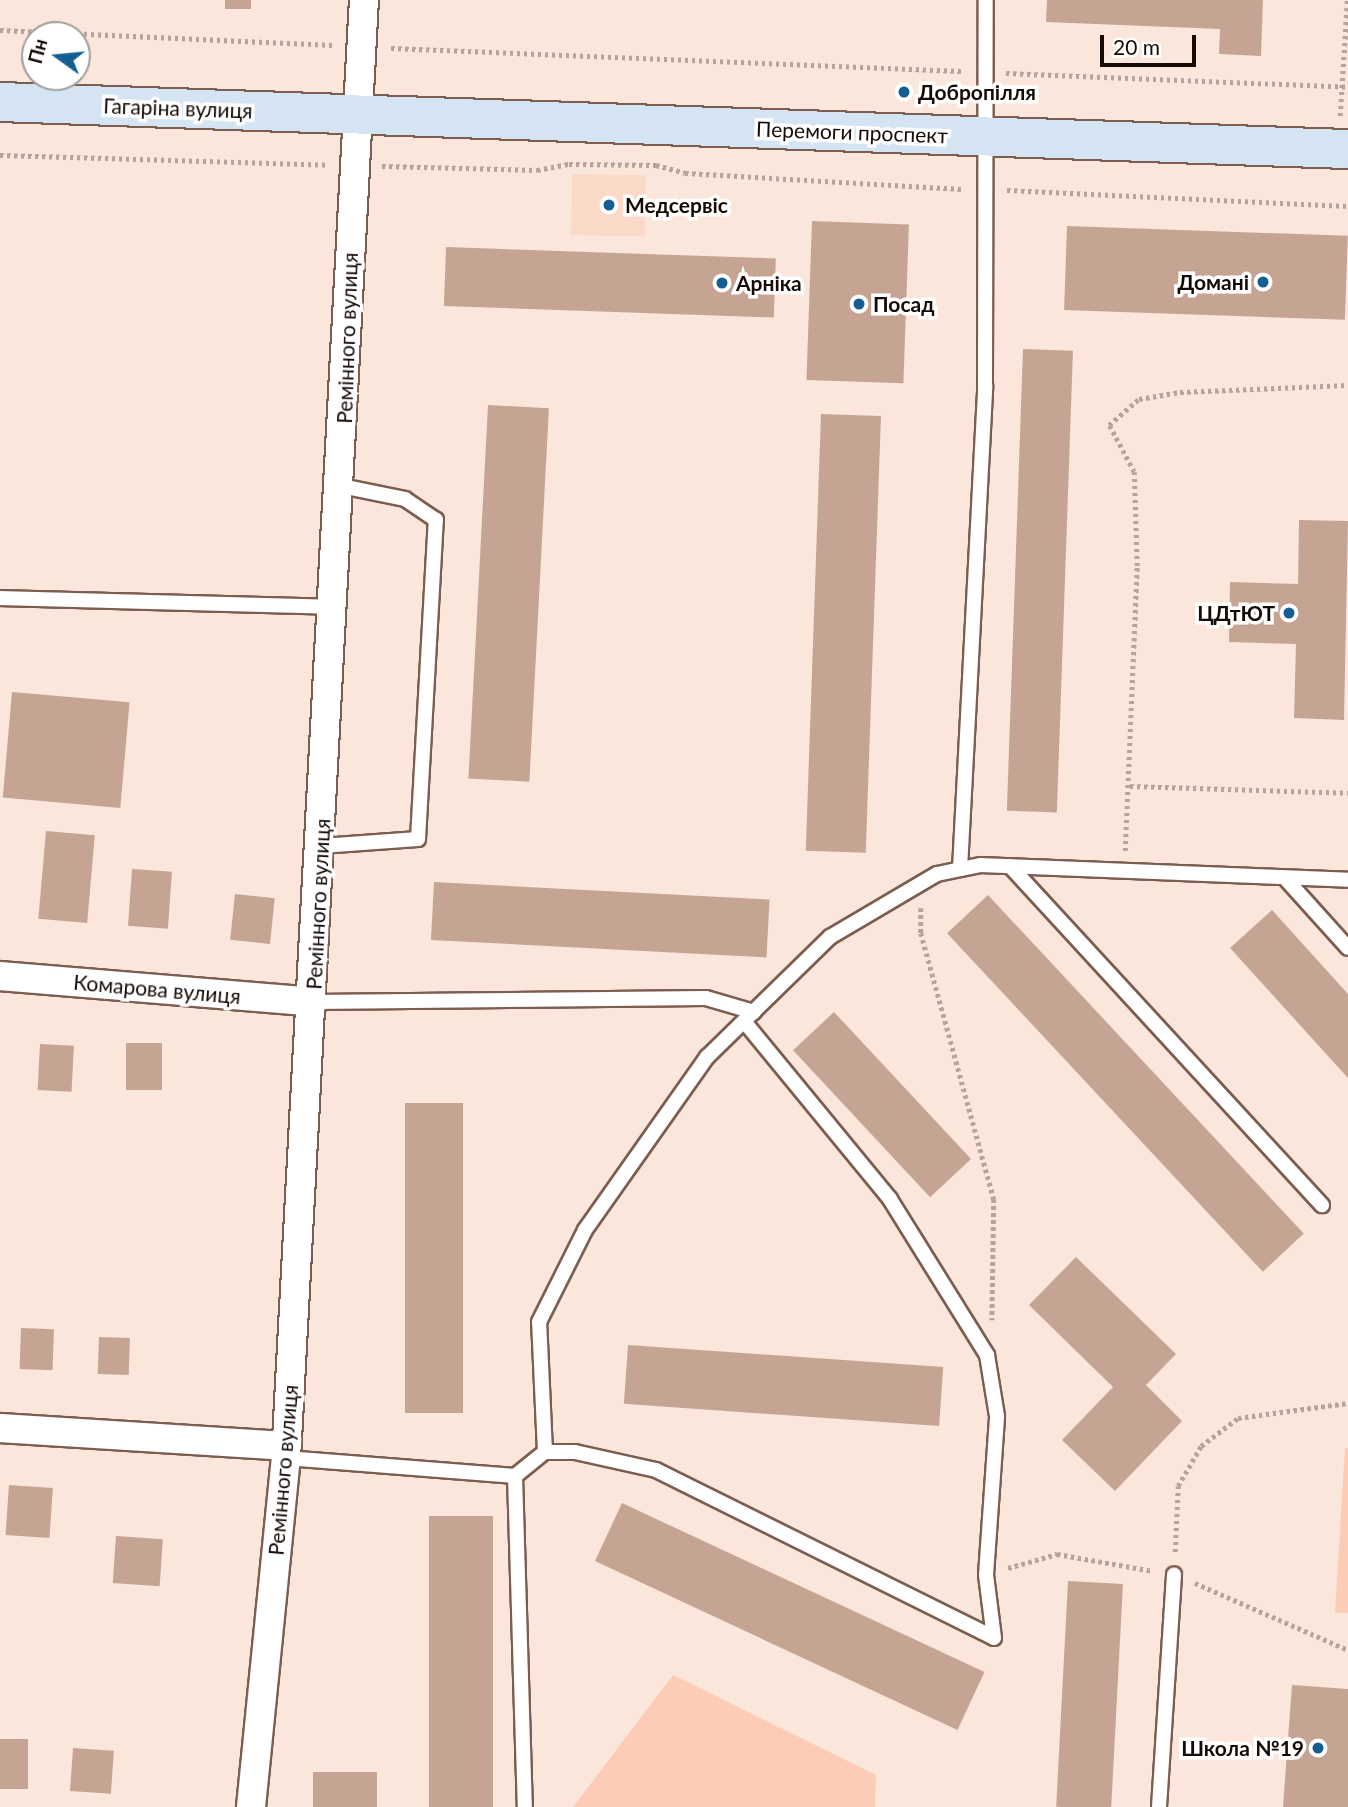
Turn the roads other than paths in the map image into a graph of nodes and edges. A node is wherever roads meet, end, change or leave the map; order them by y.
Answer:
1 (364, 0) edge
2 (986, 0) edge
3 (0, 102) edge
4 (356, 114) junction
5 (985, 137) junction
6 (1343, 149) edge
7 (341, 486) junction
8 (0, 598) edge
9 (333, 607) junction
10 (321, 846) junction
11 (1010, 866) junction
12 (960, 869) junction
13 (1285, 878) junction
14 (1348, 880) edge
15 (1348, 948) edge
16 (0, 976) edge
17 (313, 1002) junction
18 (749, 1016) junction
19 (1322, 1205) dead end
20 (0, 1428) edge
21 (286, 1452) junction
22 (545, 1452) junction
23 (515, 1476) junction
24 (1174, 1574) road end
25 (251, 1807) edge
26 (525, 1807) edge
27 (1159, 1807) edge

1 - 4 street, Ремінного вулиця
2 - 5 lane
3 - 4 main road, Гагаріна вулиця
4 - 5 main road, Перемоги проспект
4 - 7 street, Ремінного вулиця
5 - 6 main road, Перемоги проспект
5 - 12 lane
7 - 9 street, Ремінного вулиця
7 - 10 lane
8 - 9 lane
9 - 10 street, Ремінного вулиця
10 - 17 street, Ремінного вулиця
11 - 12 lane
11 - 13 lane
11 - 19 lane
12 - 18 lane
13 - 14 lane
13 - 15 lane
16 - 17 street, Комарова вулиця
17 - 18 lane
17 - 21 street, Ремінного вулиця
18 - 22 lane
18 - 22 lane
20 - 21 street
21 - 23 lane
21 - 25 street, Ремінного вулиця
22 - 23 lane
23 - 26 lane
24 - 27 lane

